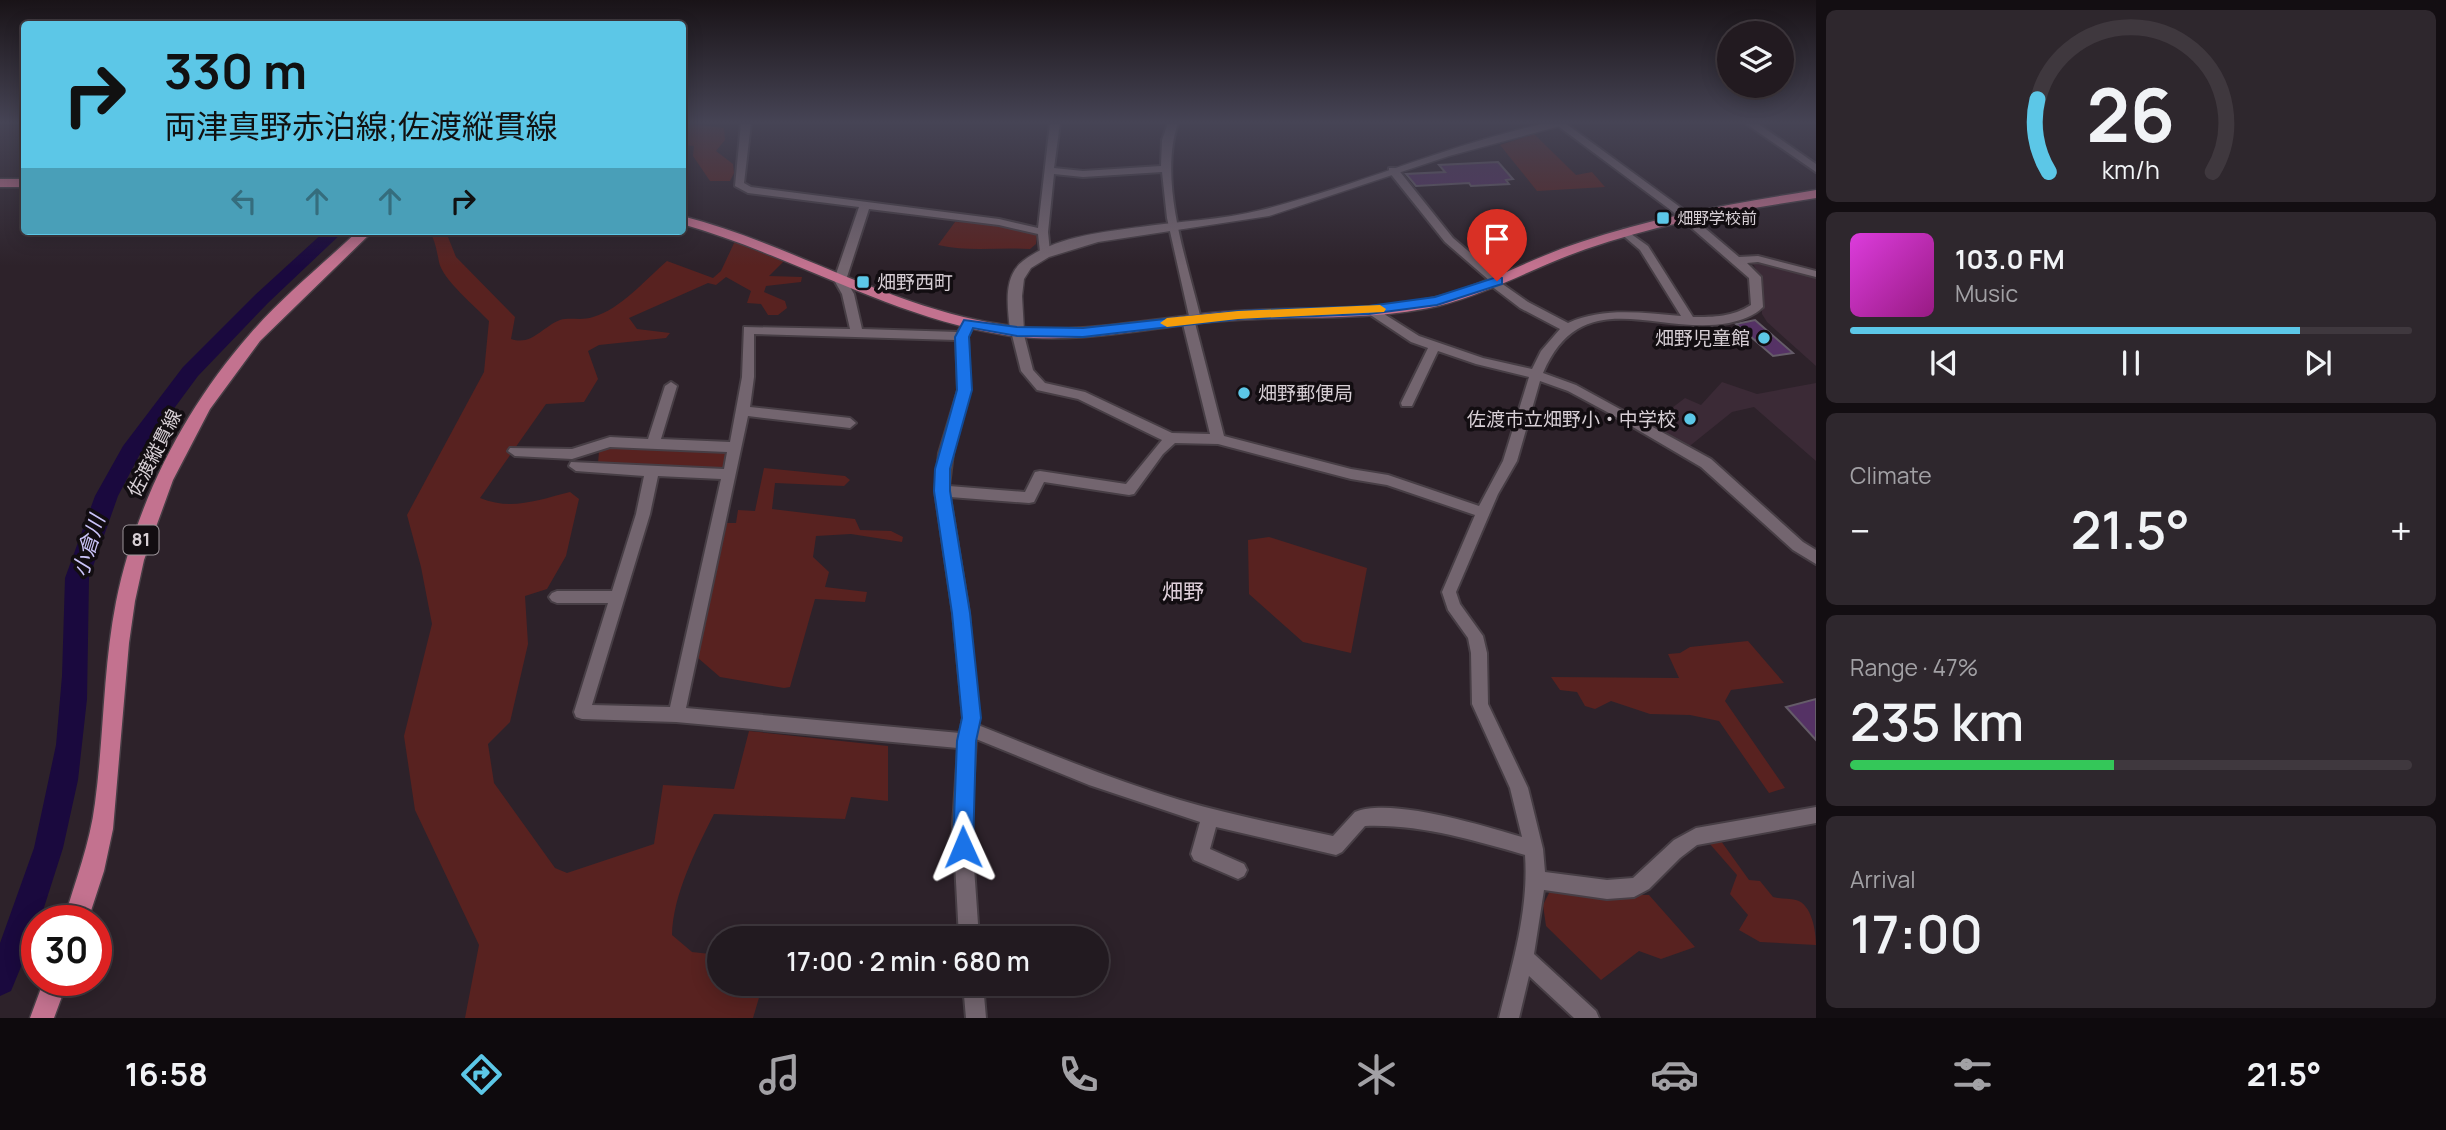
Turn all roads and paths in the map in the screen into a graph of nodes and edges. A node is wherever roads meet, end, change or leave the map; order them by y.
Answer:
1 (1394, 170) edge
2 (741, 171) edge
3 (1141, 171) edge
4 (1166, 171) edge
5 (1393, 171) edge
6 (1625, 171) edge
7 (1049, 172) joint
8 (0, 183) edge
9 (21, 183) edge
10 (1816, 194) edge
11 (864, 206) junction
12 (1686, 217) junction
13 (686, 221) edge
14 (1176, 227) junction
15 (1043, 232) junction
16 (1625, 232) junction
17 (362, 235) edge
18 (1045, 252) junction
19 (1737, 261) junction
20 (1816, 274) edge
21 (841, 277) junction
22 (1496, 282) junction
23 (1369, 310) junction
24 (1192, 319) junction
25 (1689, 320) junction
26 (1568, 328) junction
27 (965, 330) junction
28 (1017, 331) junction
29 (857, 333) junction
30 (1435, 346) junction
31 (1534, 374) junction
32 (671, 386) dead end
33 (1407, 403) dead end
34 (743, 411) junction
35 (849, 423) dead end
36 (1172, 438) junction
37 (1218, 439) junction
38 (653, 444) junction
39 (734, 447) junction
40 (515, 451) dead end
41 (576, 466) dead end
42 (652, 471) junction
43 (729, 474) junction
44 (942, 491) junction
45 (1484, 513) junction
46 (1816, 558) edge
47 (557, 597) dead end
48 (617, 597) junction
49 (676, 715) junction
50 (968, 735) junction
51 (1816, 815) edge
52 (1210, 817) junction
53 (1534, 849) junction
54 (1238, 870) dead end
55 (1536, 880) junction
56 (81, 905) edge
57 (968, 926) edge
58 (1524, 958) junction
59 (50, 996) edge
60 (974, 996) edge
61 (42, 1018) edge
62 (976, 1018) edge
63 (1509, 1018) edge
64 (1589, 1018) edge

1 - 22 street
2 - 11 street
3 - 7 street
4 - 14 street
5 - 14 street
6 - 12 street
7 - 15 street
8 - 9 main road
10 - 12 main road
11 - 15 street
11 - 21 street
12 - 16 main road
12 - 19 street
13 - 21 main road
14 - 18 street
14 - 24 street
15 - 18 street
16 - 22 main road
16 - 25 street
17 - 56 main road, 佐渡縦貫線 / 81
18 - 28 street
19 - 20 street
19 - 25 street
21 - 27 main road
21 - 29 street
22 - 23 main road
22 - 26 street
23 - 24 main road
23 - 30 street
24 - 28 main road
24 - 37 street
25 - 26 street
26 - 31 street
27 - 28 main road
27 - 29 street
27 - 44 street
28 - 36 street
29 - 34 street
30 - 31 street
30 - 33 street
31 - 45 street
31 - 46 street
32 - 38 street
34 - 35 street
34 - 39 street
36 - 37 street
36 - 44 street
37 - 45 street
38 - 39 street
38 - 40 street
39 - 43 street
41 - 42 street
42 - 43 street
42 - 48 street
43 - 49 street
44 - 50 street
45 - 53 street
47 - 48 street
48 - 49 street
49 - 50 street
50 - 52 street
50 - 57 street
51 - 55 street
52 - 53 street
52 - 54 street
53 - 55 street
55 - 58 street
58 - 63 street
58 - 64 street
59 - 61 main road
60 - 62 street

